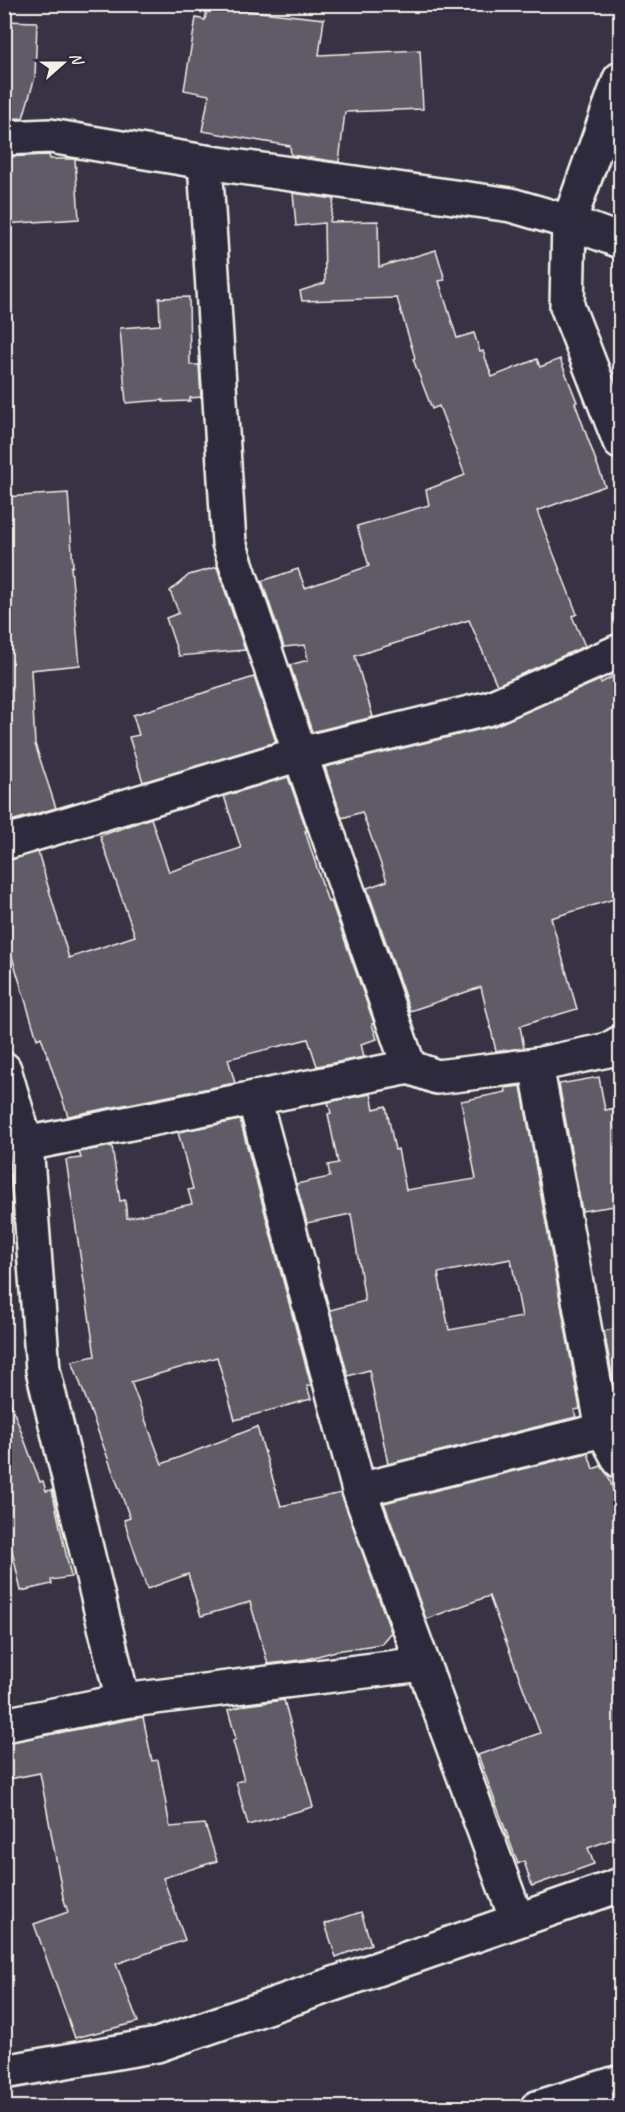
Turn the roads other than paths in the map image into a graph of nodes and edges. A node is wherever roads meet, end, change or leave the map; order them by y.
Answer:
1 (621, 79) edge
2 (4, 138) edge
3 (205, 162) junction
4 (569, 222) junction
5 (621, 241) edge
6 (621, 442) edge
7 (621, 651) edge
8 (300, 754) junction
9 (4, 843) edge
10 (621, 1043) edge
11 (536, 1065) junction
12 (409, 1067) junction
13 (4, 1069) edge
14 (254, 1098) junction
15 (26, 1144) junction
16 (603, 1430) junction
17 (621, 1461) edge
18 (359, 1490) junction
19 (422, 1664) junction
20 (123, 1701) junction
21 (4, 1725) edge
22 (621, 1885) edge
23 (517, 1920) junction
24 (6, 2066) edge
25 (621, 2082) edge
26 (537, 2108) edge

1 - 4 street
2 - 3 street
3 - 4 street
3 - 8 street
4 - 5 street
4 - 6 street
7 - 8 street
8 - 9 street
8 - 12 street
10 - 11 street
11 - 12 street
11 - 16 street
12 - 14 street
13 - 15 street
14 - 15 street
14 - 18 street
15 - 20 street
16 - 17 street
16 - 18 street
18 - 19 street
19 - 20 street
19 - 23 street
20 - 21 street
22 - 23 street
23 - 24 street
25 - 26 street

